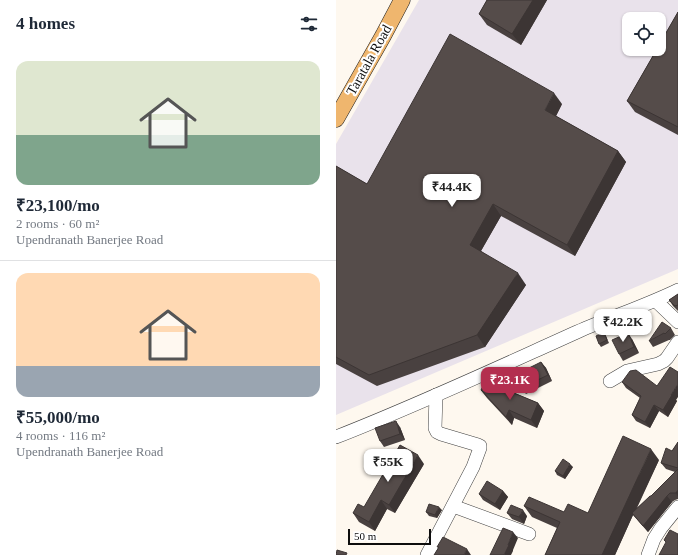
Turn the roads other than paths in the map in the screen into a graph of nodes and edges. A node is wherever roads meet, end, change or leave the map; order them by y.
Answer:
1 (402, 0) edge
2 (339, 109) edge
3 (678, 290) edge
4 (656, 300) junction
5 (678, 322) edge
6 (678, 342) edge
7 (610, 381) dead end
8 (436, 395) junction
9 (336, 438) edge
10 (452, 506) junction
11 (678, 507) edge
12 (529, 534) dead end
13 (427, 555) edge
14 (648, 555) edge

1 - 2 main road, Taratala Road
3 - 4 street
4 - 5 street
4 - 8 street
6 - 7 street
8 - 9 street
8 - 10 street
10 - 12 street
10 - 13 street
11 - 14 street

